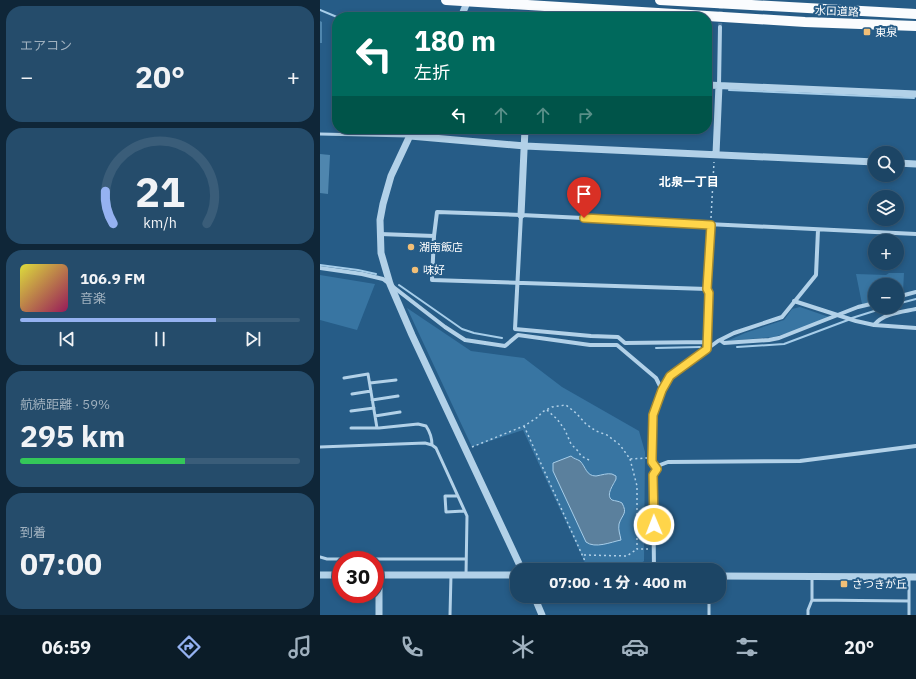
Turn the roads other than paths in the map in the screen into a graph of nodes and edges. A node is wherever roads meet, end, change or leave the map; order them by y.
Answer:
1 (446, 0) edge
2 (660, 0) edge
3 (468, 1) edge
4 (711, 1) edge
5 (463, 12) edge
6 (645, 12) edge
7 (916, 14) edge
8 (712, 16) edge
9 (916, 26) edge
10 (720, 27) tunnel mouth
11 (712, 85) edge
12 (719, 85) junction
13 (916, 94) edge
14 (320, 134) edge
15 (332, 134) edge
16 (410, 134) edge
17 (427, 134) edge
18 (525, 134) edge
19 (525, 146) junction
20 (716, 154) junction
21 (868, 162) edge
22 (904, 163) edge
23 (916, 164) edge
24 (521, 215) junction
25 (711, 225) junction
26 (818, 230) junction
27 (380, 234) junction
28 (916, 234) edge
29 (434, 236) junction
30 (320, 268) edge
31 (518, 283) junction
32 (390, 284) junction
33 (707, 289) junction
34 (916, 292) edge
35 (904, 295) edge
36 (794, 301) junction
37 (868, 305) edge
38 (916, 309) edge
39 (842, 316) junction
40 (874, 324) junction
41 (916, 328) edge
42 (612, 337) junction
43 (720, 340) junction
44 (707, 342) junction
45 (612, 345) junction
46 (707, 349) junction
47 (344, 378) dead end
48 (396, 380) dead end
49 (370, 383) junction
50 (662, 390) junction
51 (371, 391) junction
52 (352, 394) dead end
53 (398, 396) dead end
54 (372, 400) junction
55 (374, 408) junction
56 (350, 411) dead end
57 (400, 412) dead end
58 (375, 416) junction
59 (351, 428) dead end
60 (377, 428) junction
61 (432, 445) junction
62 (916, 446) edge
63 (320, 447) edge
64 (657, 469) junction
65 (458, 496) junction
66 (464, 511) junction
67 (320, 557) edge
68 (466, 559) junction
69 (519, 563) edge
70 (654, 563) edge
71 (320, 575) edge
72 (332, 575) edge
73 (384, 575) edge
74 (451, 575) junction
75 (466, 575) junction
76 (510, 575) edge
77 (726, 576) edge
78 (812, 577) junction
79 (912, 577) edge
80 (812, 600) junction
81 (909, 601) junction
82 (378, 603) edge
83 (537, 603) edge
84 (709, 603) edge
85 (379, 615) edge
86 (450, 615) edge
87 (542, 615) edge
88 (709, 615) edge
89 (808, 615) edge
90 (909, 615) edge

1 - 3 highway, 水口道路
2 - 4 highway, 水口道路
3 - 5 street
3 - 6 highway, 水口道路
4 - 7 highway, 水口道路
8 - 9 highway, 水口道路
10 - 12 street
11 - 12 street
12 - 13 street
12 - 20 street
14 - 15 lane
16 - 27 street
17 - 19 street
18 - 19 street
19 - 20 street
19 - 24 street
20 - 21 street
22 - 23 street
24 - 25 street
24 - 29 street
24 - 31 street
25 - 26 street
25 - 33 street
26 - 28 street
26 - 36 street
27 - 29 street
27 - 32 street
29 - 31 street
30 - 32 street
31 - 33 street
31 - 42 street
32 - 45 street
32 - 69 street
33 - 44 street
34 - 35 street
36 - 39 street
36 - 43 street
37 - 39 street
38 - 40 street
39 - 40 street
39 - 43 street
40 - 41 street
42 - 44 street
42 - 45 street
43 - 46 street
44 - 46 street
45 - 50 street
46 - 50 street
47 - 49 lane
48 - 49 lane
49 - 51 lane
50 - 64 street
51 - 52 lane
51 - 54 lane
53 - 54 lane
54 - 55 lane
55 - 56 lane
55 - 58 lane
57 - 58 lane
58 - 60 lane
59 - 60 lane
60 - 61 lane
61 - 63 lane
61 - 65 lane
62 - 64 street
64 - 70 street
65 - 66 lane
65 - 66 lane
66 - 68 lane
67 - 68 lane
68 - 75 lane
71 - 72 street
73 - 74 street
74 - 75 street
74 - 86 lane
75 - 76 street
77 - 78 street
78 - 79 street
78 - 80 lane
79 - 81 lane
80 - 81 lane
80 - 89 lane
81 - 90 lane
82 - 85 street
83 - 87 street
84 - 88 lane

